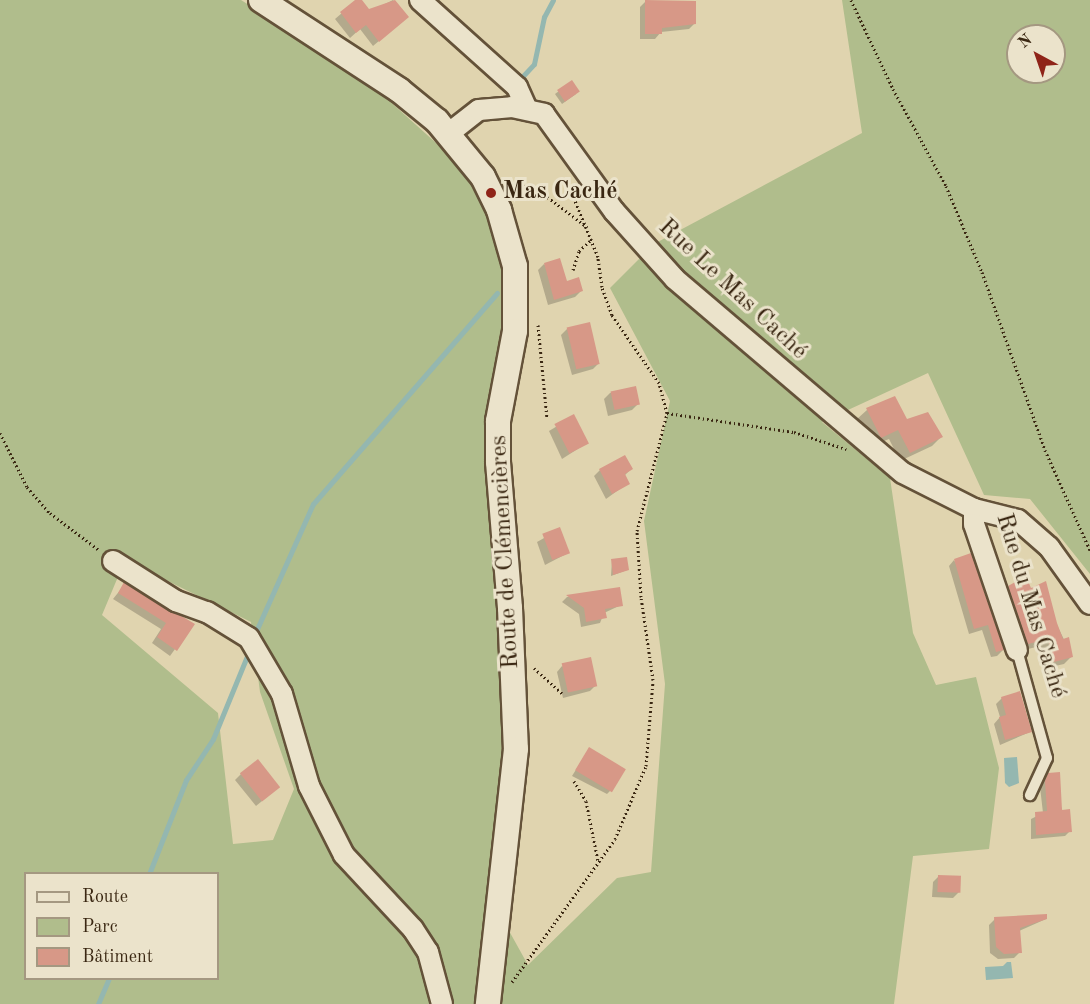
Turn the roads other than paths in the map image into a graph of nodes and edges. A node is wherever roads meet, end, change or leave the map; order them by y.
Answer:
1 (261, 0) edge
2 (420, 0) edge
3 (527, 109) junction
4 (448, 134) junction
5 (974, 509) junction
6 (113, 561) road end
7 (1090, 604) edge
8 (1017, 650) joint
9 (1030, 795) dead end
10 (442, 1004) edge
11 (488, 1004) edge

1 - 4 street, Route de Clémencières
2 - 3 street
3 - 4 street
3 - 5 street, Rue Le Mas Caché
4 - 11 street, Route de Clémencières
5 - 7 street, Rue du Mas Caché
5 - 8 street, Rue du Mas Caché
6 - 10 street
8 - 9 lane, Rue du Mas Caché

